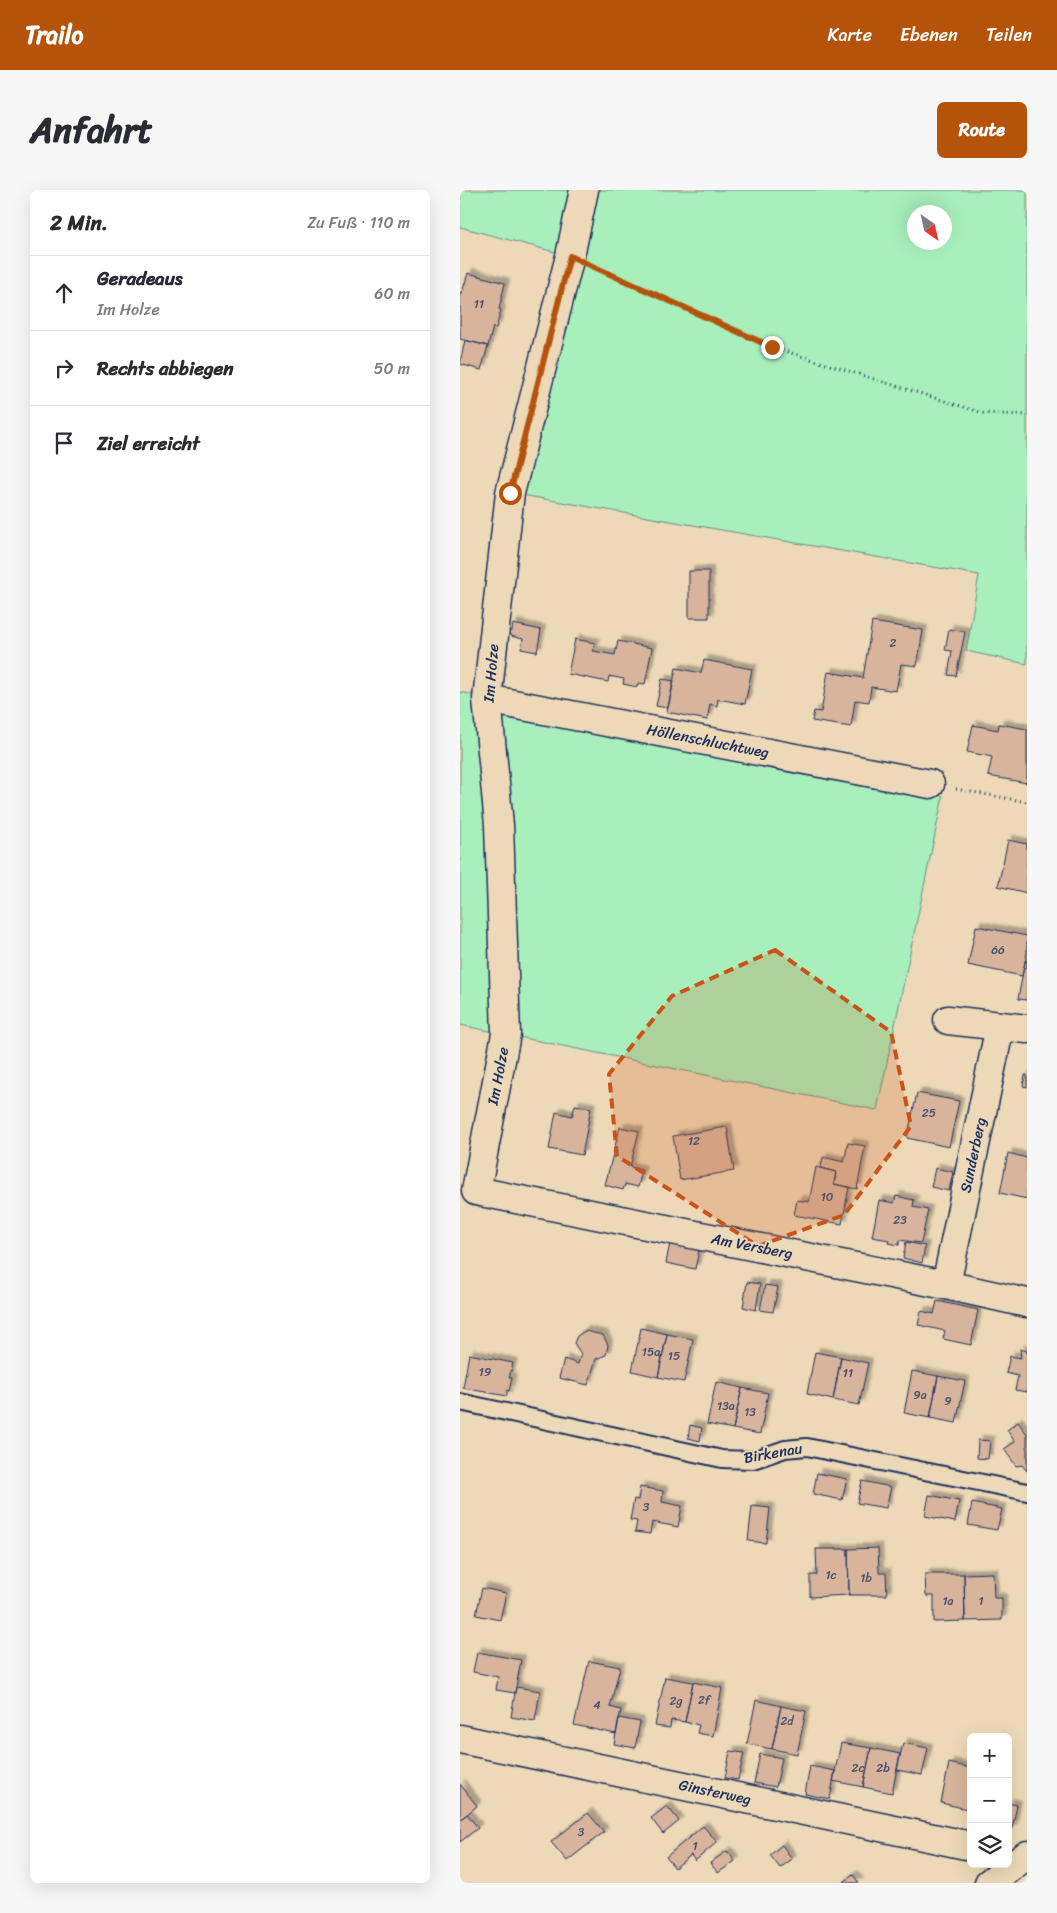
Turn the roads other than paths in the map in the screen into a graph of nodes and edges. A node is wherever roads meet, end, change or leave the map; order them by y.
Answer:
1 (584, 190) edge
2 (487, 699) junction
3 (930, 784) road end
4 (948, 1020) dead end
5 (1000, 1026) junction
6 (1027, 1029) edge
7 (468, 1190) edge
8 (946, 1284) junction
9 (1027, 1303) edge
10 (463, 1406) edge
11 (1027, 1492) edge
12 (460, 1739) edge
13 (967, 1845) edge
14 (1020, 1855) edge
15 (989, 1883) edge

1 - 2 street, Im Holze
2 - 3 street, Höllenschluchtweg
2 - 7 street, Im Holze
4 - 5 street
5 - 6 street
5 - 8 street, Sunderberg
7 - 8 street, Am Versberg
8 - 9 street, Am Versberg
10 - 11 lane, Birkenau
12 - 13 street, Ginsterweg
14 - 15 street

